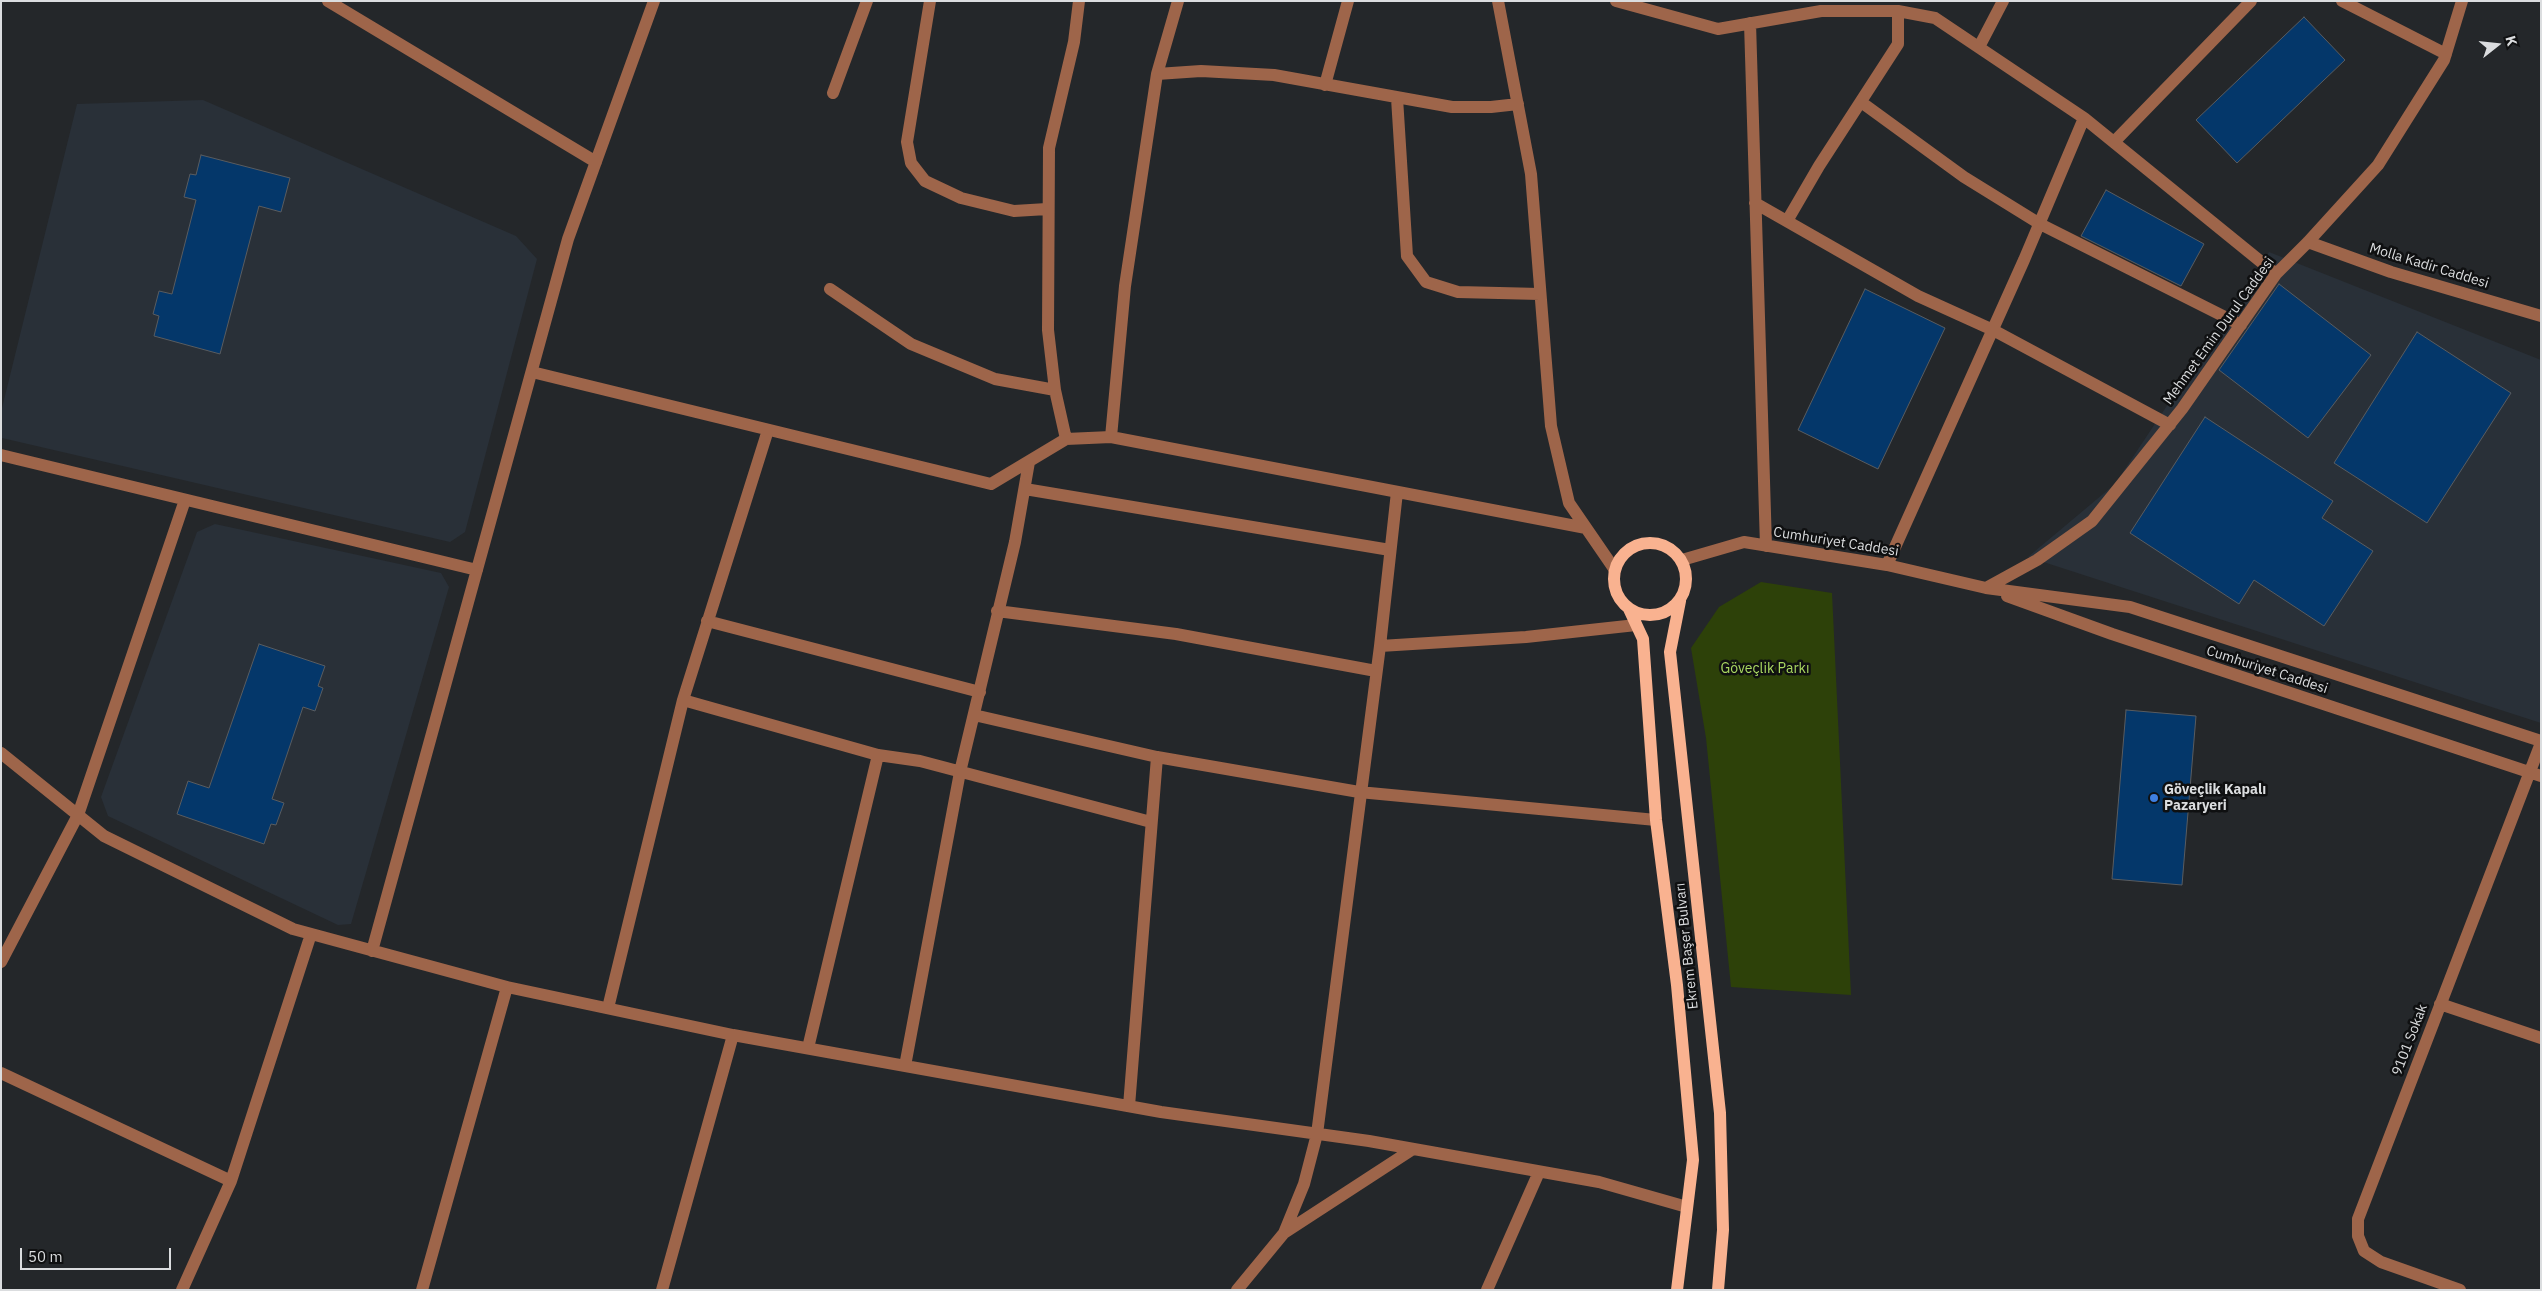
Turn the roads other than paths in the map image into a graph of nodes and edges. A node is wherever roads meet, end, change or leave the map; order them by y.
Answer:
1 (328, 1) edge
2 (654, 1) edge
3 (867, 1) edge
4 (930, 1) edge
5 (1080, 1) edge
6 (1178, 1) edge
7 (1348, 1) edge
8 (1498, 1) edge
9 (1616, 1) edge
10 (2003, 1) edge
11 (2251, 1) edge
12 (2342, 1) edge
13 (2462, 1) edge
14 (1898, 11) junction
15 (1750, 23) junction
16 (1979, 47) junction
17 (2446, 54) junction
18 (1157, 74) junction
19 (1325, 84) junction
20 (833, 93) dead end
21 (1397, 98) junction
22 (1861, 102) junction
23 (1518, 104) junction
24 (2084, 118) junction
25 (2114, 142) junction
26 (596, 162) junction
27 (1756, 203) junction
28 (1047, 209) junction
29 (1787, 221) junction
30 (2040, 224) junction
31 (2308, 242) junction
32 (2276, 274) junction
33 (830, 289) dead end
34 (1540, 294) junction
35 (2541, 316) edge
36 (2241, 325) junction
37 (1993, 330) junction
38 (532, 372) junction
39 (1055, 390) junction
40 (2170, 425) junction
41 (768, 430) junction
42 (1111, 437) junction
43 (1066, 439) junction
44 (1, 455) edge
45 (1029, 462) junction
46 (1024, 489) junction
47 (1397, 492) junction
48 (185, 500) junction
49 (1586, 528) junction
50 (1766, 546) junction
51 (1390, 550) junction
52 (1682, 560) junction
53 (1888, 565) junction
54 (477, 570) junction
55 (1615, 570) junction
56 (1986, 588) junction
57 (1680, 601) junction
58 (1629, 609) junction
59 (997, 611) junction
60 (707, 621) junction
61 (1636, 625) junction
62 (1380, 646) junction
63 (1376, 671) junction
64 (980, 692) junction
65 (683, 700) junction
66 (974, 714) junction
67 (2541, 742) edge
68 (1, 753) edge
69 (878, 754) junction
70 (1157, 757) junction
71 (960, 772) junction
72 (2535, 774) edge
73 (1360, 792) junction
74 (78, 815) junction
75 (1656, 820) junction
76 (1151, 822) junction
77 (311, 934) junction
78 (372, 951) junction
79 (1, 962) edge
80 (507, 987) junction
81 (2440, 1004) junction
82 (608, 1008) junction
83 (733, 1035) junction
84 (2541, 1038) edge
85 (808, 1048) junction
86 (905, 1066) junction
87 (1, 1073) edge
88 (1129, 1106) junction
89 (1316, 1134) junction
90 (1413, 1149) junction
91 (1539, 1172) junction
92 (231, 1181) junction
93 (1687, 1207) junction
94 (1284, 1232) junction
95 (182, 1290) edge
96 (422, 1290) edge
97 (662, 1290) edge
98 (1236, 1290) edge
99 (1487, 1290) edge
100 (1677, 1290) edge
101 (1718, 1290) edge
102 (2460, 1290) edge

1 - 26 street
2 - 26 street
3 - 20 street
4 - 28 street
5 - 28 street
6 - 18 street
7 - 19 street
8 - 23 street
9 - 15 street
10 - 16 street
11 - 25 street
12 - 17 street
13 - 17 street, Mehmet Emin Durul Caddesi
14 - 15 street
14 - 16 street
14 - 22 street
15 - 27 street
16 - 24 street
17 - 31 street, Mehmet Emin Durul Caddesi
18 - 19 street
18 - 42 street
19 - 21 street
21 - 23 street
21 - 34 street
22 - 29 street
22 - 30 street
23 - 34 street
24 - 25 street
24 - 30 street
25 - 32 street
26 - 38 street
27 - 29 street
27 - 50 street
28 - 39 street
29 - 37 street
30 - 36 street
30 - 37 street
31 - 32 street, Mehmet Emin Durul Caddesi
31 - 35 street, Molla Kadir Caddesi
32 - 36 street, Mehmet Emin Durul Caddesi
33 - 39 street
34 - 49 street
36 - 40 street, Mehmet Emin Durul Caddesi
37 - 40 street
37 - 53 street
38 - 41 street
38 - 54 street
39 - 43 street
40 - 56 street, Mehmet Emin Durul Caddesi
41 - 45 street
41 - 60 street
42 - 43 street
42 - 47 street
43 - 45 street
44 - 48 street
45 - 46 street
46 - 51 street
46 - 59 street
47 - 49 street
47 - 51 street
48 - 54 street
48 - 74 street
49 - 55 street
50 - 52 street, Cumhuriyet Caddesi
50 - 53 street, Cumhuriyet Caddesi
51 - 62 street
52 - 55 main road
52 - 57 main road
53 - 56 street, Cumhuriyet Caddesi
54 - 78 street
55 - 58 main road
56 - 67 street, Cumhuriyet Caddesi
56 - 72 street, Cumhuriyet Caddesi
57 - 58 main road
57 - 101 main road, Ekrem Başer Bulvarı
58 - 61 main road, Ekrem Başer Bulvarı
59 - 63 street
59 - 64 street
60 - 64 street
60 - 65 street
61 - 62 street
61 - 75 main road, Ekrem Başer Bulvarı
62 - 63 street
63 - 73 street
64 - 66 street
65 - 69 street
65 - 82 street
66 - 70 street
66 - 71 street
67 - 72 street, 9101 Sokak
68 - 74 street
69 - 71 street
69 - 85 street
70 - 73 street
70 - 76 street
71 - 76 street
71 - 86 street
72 - 81 street, 9101 Sokak
73 - 75 street
73 - 89 street
74 - 77 street
74 - 79 street
75 - 93 main road, Ekrem Başer Bulvarı
76 - 88 street
77 - 78 street
77 - 92 street
78 - 80 street
80 - 82 street
80 - 96 street
81 - 84 street
81 - 102 street, 9101 Sokak
82 - 83 street
83 - 85 street
83 - 97 street
85 - 86 street
86 - 88 street
87 - 92 street
88 - 89 street
89 - 90 street
89 - 94 street
90 - 91 street
90 - 94 street
91 - 93 street
91 - 99 street
92 - 95 street
93 - 100 main road, Ekrem Başer Bulvarı
94 - 98 street

